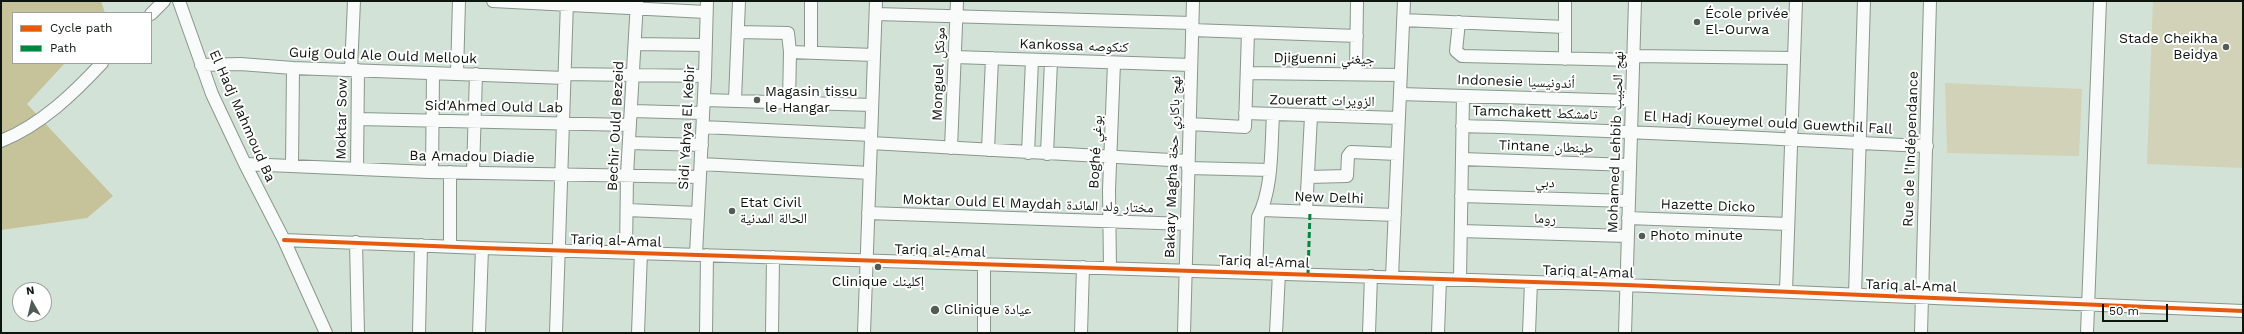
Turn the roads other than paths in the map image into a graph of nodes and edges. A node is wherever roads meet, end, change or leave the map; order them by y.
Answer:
1 (164, 1) edge
2 (179, 1) edge
3 (354, 1) edge
4 (459, 1) edge
5 (493, 1) edge
6 (739, 1) edge
7 (811, 1) edge
8 (876, 1) edge
9 (957, 1) edge
10 (1193, 1) edge
11 (1357, 1) edge
12 (1404, 1) edge
13 (1565, 1) edge
14 (1635, 1) edge
15 (1796, 1) edge
16 (1864, 1) edge
17 (1930, 1) edge
18 (2100, 1) edge
19 (567, 3) edge
20 (637, 5) edge
21 (706, 7) edge
22 (152, 13) edge
23 (876, 14) junction
24 (957, 16) junction
25 (1403, 20) junction
26 (1459, 22) junction
27 (1192, 26) junction
28 (1565, 27) junction
29 (738, 32) junction
30 (1248, 32) junction
31 (1357, 36) junction
32 (636, 44) junction
33 (706, 45) junction
34 (790, 52) junction
35 (811, 52) junction
36 (874, 55) junction
37 (955, 57) junction
38 (992, 58) junction
39 (1633, 58) junction
40 (1793, 58) junction
41 (1565, 59) junction
42 (1032, 60) junction
43 (1051, 61) junction
44 (1114, 63) junction
45 (101, 64) edge
46 (201, 65) junction
47 (1191, 65) junction
48 (293, 68) junction
49 (354, 70) junction
50 (1247, 72) junction
51 (433, 73) junction
52 (457, 74) junction
53 (476, 74) junction
54 (634, 74) junction
55 (1356, 74) junction
56 (1401, 75) junction
57 (565, 76) junction
58 (705, 76) junction
59 (1400, 94) junction
60 (1463, 96) junction
61 (704, 100) junction
62 (735, 100) junction
63 (1632, 101) junction
64 (789, 102) junction
65 (872, 105) junction
66 (632, 111) junction
67 (703, 113) junction
68 (1245, 113) junction
69 (1273, 115) junction
70 (1311, 116) junction
71 (358, 118) junction
72 (1399, 118) junction
73 (433, 120) junction
74 (474, 121) junction
75 (563, 123) junction
76 (1189, 124) junction
77 (630, 125) junction
78 (1462, 126) junction
79 (703, 127) junction
80 (1631, 131) junction
81 (871, 139) junction
82 (1791, 140) junction
83 (1, 141) edge
84 (630, 143) junction
85 (1860, 143) junction
86 (702, 144) junction
87 (1927, 146) junction
88 (951, 148) junction
89 (988, 150) junction
90 (1028, 153) junction
91 (1047, 154) junction
92 (1397, 154) junction
93 (1111, 156) junction
94 (1462, 159) junction
95 (245, 164) junction
96 (701, 164) junction
97 (1188, 164) junction
98 (1630, 165) junction
99 (292, 166) junction
100 (356, 169) junction
101 (1270, 170) junction
102 (432, 172) junction
103 (450, 172) junction
104 (473, 172) junction
105 (870, 173) junction
106 (561, 174) junction
107 (627, 176) junction
108 (1308, 177) junction
109 (700, 178) junction
110 (1461, 196) junction
111 (1628, 201) junction
112 (626, 210) junction
113 (1262, 210) junction
114 (1306, 212) junction
115 (698, 213) junction
116 (868, 213) junction
117 (1394, 215) junction
118 (1628, 218) junction
119 (1109, 222) junction
120 (1187, 224) junction
121 (1788, 224) junction
122 (1461, 231) junction
123 (1628, 236) junction
124 (284, 240) junction
125 (356, 242) junction
126 (421, 245) junction
127 (450, 246) junction
128 (482, 248) junction
129 (559, 250) junction
130 (626, 252) junction
131 (641, 252) junction
132 (702, 254) junction
133 (773, 257) junction
134 (866, 260) junction
135 (984, 264) junction
136 (1083, 267) junction
137 (1110, 268) junction
138 (1186, 270) junction
139 (1256, 273) junction
140 (1279, 273) junction
141 (1371, 276) junction
142 (1392, 277) junction
143 (1440, 279) junction
144 (1460, 279) junction
145 (1531, 282) junction
146 (1626, 285) junction
147 (1786, 291) junction
148 (1855, 295) junction
149 (1922, 297) junction
150 (2088, 304) junction
151 (2243, 311) edge
152 (326, 333) edge
153 (358, 333) edge
154 (419, 333) edge
155 (479, 333) edge
156 (556, 333) edge
157 (638, 333) edge
158 (706, 333) edge
159 (772, 333) edge
160 (864, 333) edge
161 (984, 333) edge
162 (1081, 333) edge
163 (1184, 333) edge
164 (1276, 333) edge
165 (1369, 333) edge
166 (1438, 333) edge
167 (1529, 333) edge
168 (1625, 333) edge
169 (1921, 333) edge
170 (2087, 333) edge

1 - 22 street
2 - 46 street, El Hadj Mahmoud Ba
3 - 49 street, Moktar Sow
4 - 52 street
5 - 19 street
6 - 29 street
7 - 35 street
8 - 23 street
9 - 24 street, Monguel مونكل
10 - 27 street, Bakary Magha نهج باكاري حخة
11 - 31 street
12 - 25 street
13 - 28 street
14 - 39 street, Mohamed Lehbib نهج الحبيب
15 - 40 street
16 - 85 street
17 - 87 street, Rue de l'Indépendance
18 - 150 street
19 - 20 street
19 - 57 street
20 - 21 street
20 - 32 street, Bechir Ould Bezeid
21 - 33 street, Sidi Yahya El Kebir
23 - 24 street
23 - 36 street
24 - 27 street
24 - 37 street, Monguel مونكل
25 - 26 street
25 - 56 street
26 - 28 street
26 - 41 street
27 - 30 street
27 - 47 street, Bakary Magha نهج باكاري حخة
28 - 41 street
29 - 34 street
29 - 62 street
30 - 31 street
30 - 50 street
31 - 55 street
32 - 33 street
32 - 54 street, Bechir Ould Bezeid
33 - 58 street, Sidi Yahya El Kebir
34 - 35 street
34 - 64 street
35 - 36 street
36 - 65 street
37 - 38 street, Kankossa كنكوصه
37 - 88 street, Monguel مونكل
38 - 42 street, Kankossa كنكوصه
38 - 89 street
39 - 40 street
39 - 41 street
39 - 63 street, Mohamed Lehbib نهج الحبيب
40 - 82 street
42 - 43 street, Kankossa كنكوصه
42 - 90 street
43 - 44 street, Kankossa كنكوصه
43 - 91 street
44 - 47 street, Kankossa كنكوصه
44 - 93 street, Boghé بوغي
45 - 83 street
46 - 48 street, Guig Ould Ale Ould Mellouk
46 - 95 street, El Hadj Mahmoud Ba
47 - 76 street, Bakary Magha نهج باكاري حخة
48 - 49 street, Guig Ould Ale Ould Mellouk
48 - 99 street
49 - 51 street, Guig Ould Ale Ould Mellouk
49 - 71 street, Moktar Sow
50 - 55 street, Djiguenni جيغني
50 - 68 street
51 - 52 street, Guig Ould Ale Ould Mellouk
51 - 73 street
52 - 53 street, Guig Ould Ale Ould Mellouk
53 - 57 street, Guig Ould Ale Ould Mellouk
53 - 74 street
54 - 57 street, Guig Ould Ale Ould Mellouk
54 - 58 street, Guig Ould Ale Ould Mellouk
54 - 66 street, Bechir Ould Bezeid
55 - 56 street, Djiguenni جيغني
56 - 59 street
57 - 75 street
58 - 61 street, Sidi Yahya El Kebir
59 - 60 street, Indonesie أندونيسيا
59 - 72 street
60 - 63 street, Indonesie أندونيسيا
60 - 78 street
61 - 62 street
61 - 67 street, Sidi Yahya El Kebir
62 - 64 street
63 - 80 street, Mohamed Lehbib نهج الحبيب
64 - 65 street
65 - 81 street
66 - 67 street
66 - 77 street, Bechir Ould Bezeid
67 - 79 street, Sidi Yahya El Kebir
68 - 69 street, Zoueratt الزويرات
68 - 76 street
69 - 70 street, Zoueratt الزويرات
69 - 101 street
70 - 72 street, Zoueratt الزويرات
70 - 108 street
71 - 73 street, Sid'Ahmed Ould Lab
71 - 100 street, Moktar Sow
72 - 92 street
73 - 74 street, Sid'Ahmed Ould Lab
73 - 102 street
74 - 75 street, Sid'Ahmed Ould Lab
74 - 104 street
75 - 77 street, Sid'Ahmed Ould Lab
75 - 106 street
76 - 97 street, Bakary Magha نهج باكاري حخة
77 - 84 street, Bechir Ould Bezeid
78 - 80 street, Tamchakett تامشكط
78 - 94 street
79 - 81 street
79 - 86 street, Sidi Yahya El Kebir
80 - 82 street, El Hadj Koueymel ould Guewthil Fall
80 - 98 street, Mohamed Lehbib نهج الحبيب
81 - 88 street
81 - 105 street
82 - 85 street, El Hadj Koueymel ould Guewthil Fall
82 - 121 street
84 - 86 street
84 - 107 street, Bechir Ould Bezeid
85 - 87 street, El Hadj Koueymel ould Guewthil Fall
85 - 148 street
86 - 96 street, Sidi Yahya El Kebir
87 - 149 street, Rue de l'Indépendance
88 - 89 street
89 - 90 street
90 - 91 street
91 - 93 street
92 - 108 street
92 - 117 street
93 - 97 street
93 - 119 street, Boghé بوغي
94 - 98 street, Tintane طينطان
94 - 110 street
95 - 99 street, Ba Amadou Diadie
95 - 124 street, El Hadj Mahmoud Ba
96 - 105 street
96 - 109 street, Sidi Yahya El Kebir
97 - 101 street
97 - 120 street, Bakary Magha نهج باكاري حخة
98 - 111 street, Mohamed Lehbib نهج الحبيب
99 - 100 street, Ba Amadou Diadie
100 - 102 street, Ba Amadou Diadie
101 - 113 street
102 - 103 street, Ba Amadou Diadie
103 - 104 street, Ba Amadou Diadie
103 - 127 street
104 - 106 street, Ba Amadou Diadie
105 - 116 street
106 - 107 street, Ba Amadou Diadie
106 - 129 street
107 - 109 street, Ba Amadou Diadie
107 - 112 street, Bechir Ould Bezeid
108 - 114 street
109 - 115 street, Sidi Yahya El Kebir
110 - 111 street, دبي
110 - 122 street
111 - 118 street, Mohamed Lehbib نهج الحبيب
112 - 115 street
112 - 130 street, Bechir Ould Bezeid
113 - 114 street, New Delhi
113 - 139 street
114 - 117 street, New Delhi
115 - 132 street, Sidi Yahya El Kebir
116 - 119 street, Moktar Ould El Maydah مختار ولد المائدة
116 - 134 street
117 - 142 street
118 - 121 street, Hazette Dicko
118 - 123 street, Mohamed Lehbib نهج الحبيب
119 - 120 street, Moktar Ould El Maydah مختار ولد المائدة
119 - 137 street, Boghé بوغي
120 - 138 street, Bakary Magha نهج باكاري حخة
121 - 147 street
122 - 123 street, روما
122 - 144 street
123 - 146 street, Mohamed Lehbib نهج الحبيب
124 - 125 street, Tariq al-Amal
124 - 152 street, El Hadj Mahmoud Ba
125 - 126 street, Tariq al-Amal
125 - 153 street
126 - 127 street, Tariq al-Amal
126 - 154 street
127 - 128 street, Tariq al-Amal
128 - 129 street, Tariq al-Amal
128 - 155 street
129 - 130 street, Tariq al-Amal
129 - 156 street
130 - 131 street, Tariq al-Amal
131 - 132 street, Tariq al-Amal
131 - 157 street
132 - 133 street, Tariq al-Amal
132 - 158 street, Sidi Yahya El Kebir
133 - 134 street, Tariq al-Amal
133 - 159 street
134 - 135 street, Tariq al-Amal
134 - 160 street
135 - 136 street, Tariq al-Amal
135 - 161 street
136 - 137 street, Tariq al-Amal
136 - 162 street
137 - 138 street, Tariq al-Amal
138 - 139 street, Tariq al-Amal
138 - 163 street, Bakary Magha نهج باكاري حخة
139 - 140 street, Tariq al-Amal
140 - 141 street, Tariq al-Amal
140 - 164 street
141 - 142 street, Tariq al-Amal
141 - 165 street
142 - 143 street, Tariq al-Amal
143 - 144 street, Tariq al-Amal
143 - 166 street
144 - 145 street, Tariq al-Amal
145 - 146 street, Tariq al-Amal
145 - 167 street
146 - 147 street, Tariq al-Amal
146 - 168 street, Mohamed Lehbib نهج الحبيب
147 - 148 street, Tariq al-Amal
148 - 149 street, Tariq al-Amal
149 - 150 street, Tariq al-Amal
149 - 169 street, Rue de l'Indépendance
150 - 151 street, Tariq al-Amal
150 - 170 street

